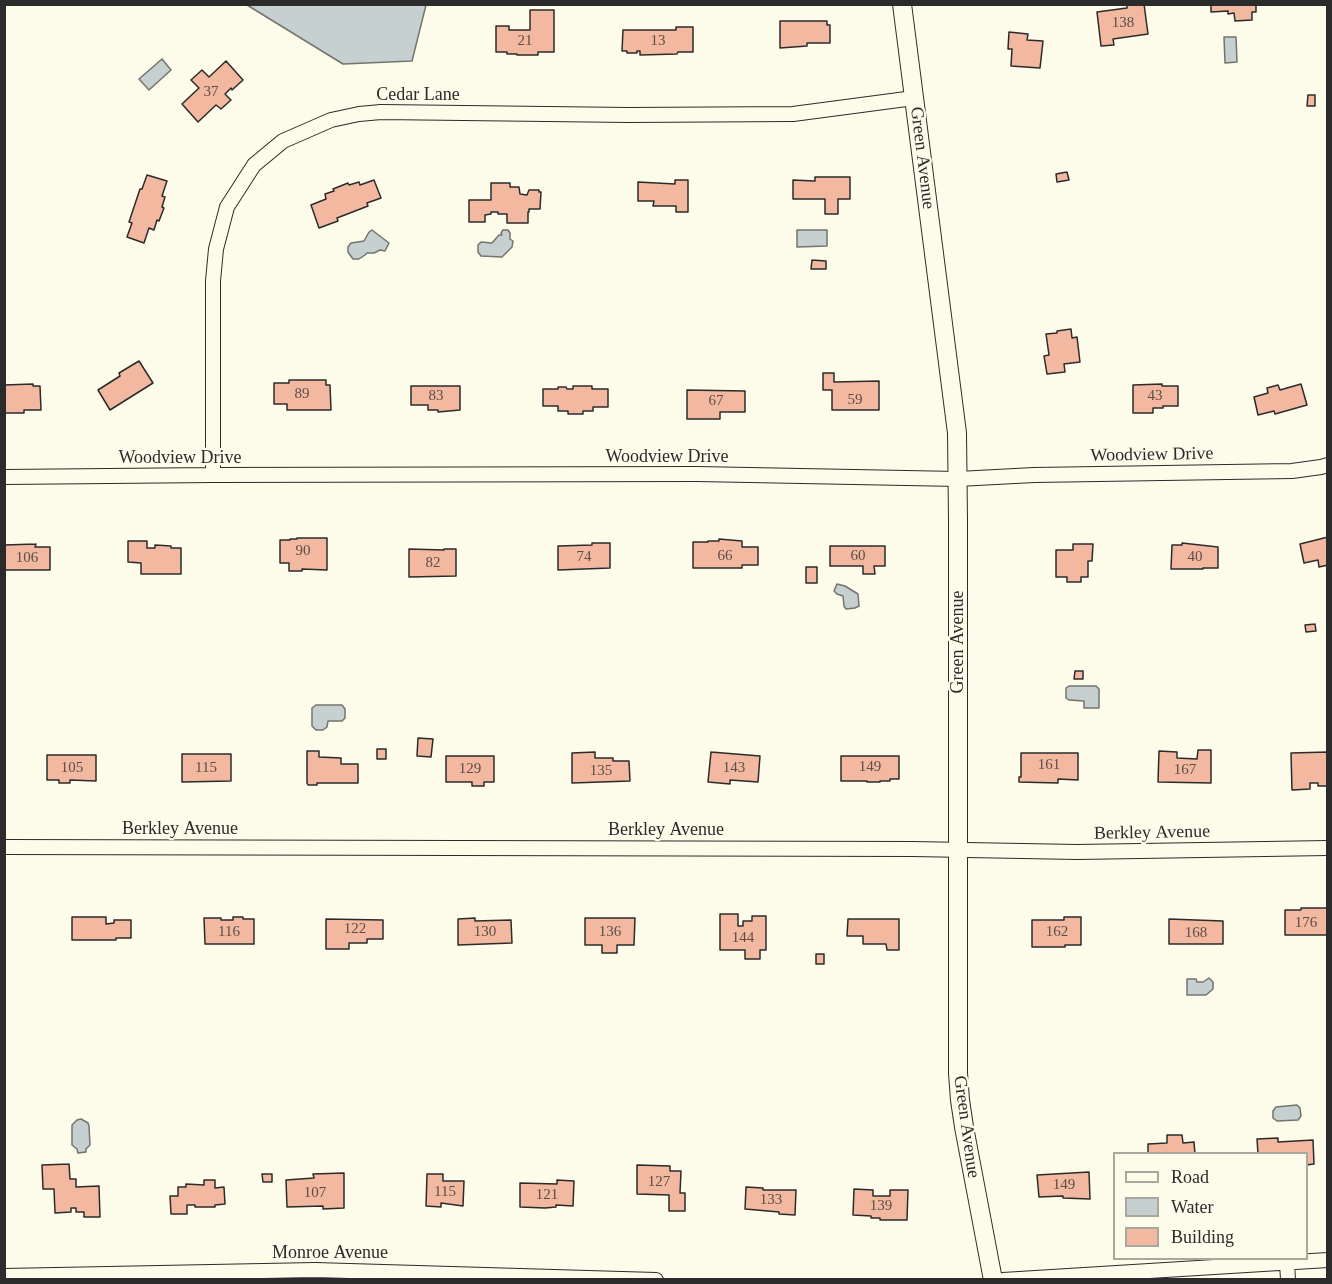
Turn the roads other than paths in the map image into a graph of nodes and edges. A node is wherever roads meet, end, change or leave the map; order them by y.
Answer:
1 (902, 4) edge
2 (914, 98) junction
3 (1328, 465) edge
4 (213, 475) junction
5 (4, 477) edge
6 (958, 479) junction
7 (4, 847) edge
8 (1328, 848) edge
9 (958, 849) junction
10 (1328, 1260) edge
11 (1287, 1262) junction
12 (4, 1276) edge
13 (95, 1277) edge
14 (608, 1278) edge
15 (656, 1280) edge
16 (993, 1280) edge
17 (1003, 1280) edge
18 (1288, 1280) edge

1 - 2 street, Green Avenue
2 - 4 street, Cedar Lane
2 - 6 street, Green Avenue
3 - 6 street, Woodview Drive
4 - 5 street, Woodview Drive
4 - 6 street, Woodview Drive
6 - 9 street, Green Avenue
7 - 9 street, Berkley Avenue
8 - 9 street, Berkley Avenue
9 - 16 street, Green Avenue
10 - 11 street
11 - 17 street
11 - 18 street
12 - 13 street, Monroe Avenue
13 - 14 street, Monroe Avenue
14 - 15 street, Monroe Avenue

